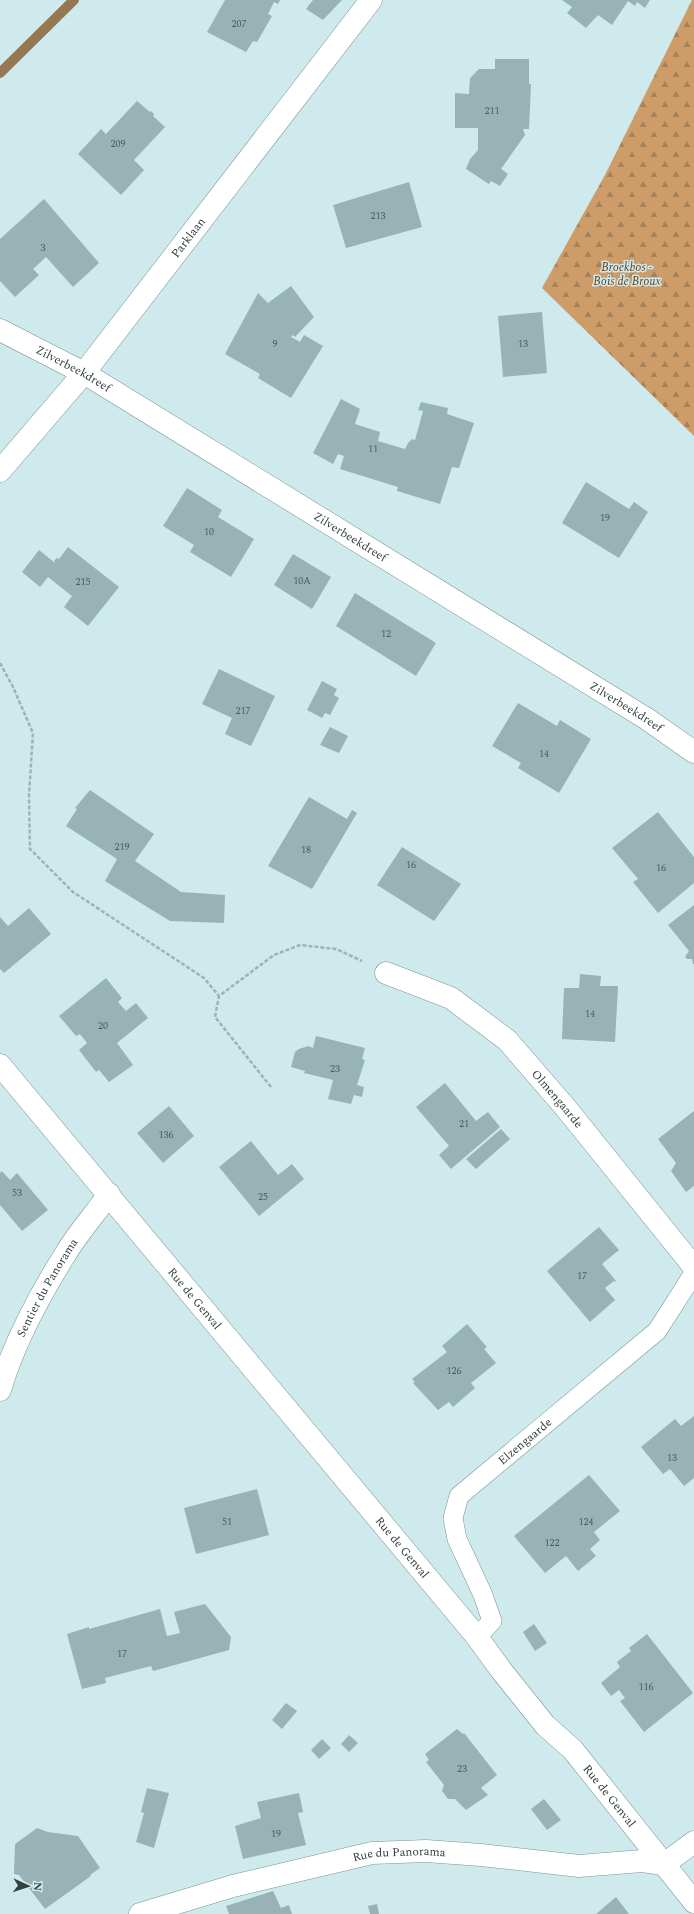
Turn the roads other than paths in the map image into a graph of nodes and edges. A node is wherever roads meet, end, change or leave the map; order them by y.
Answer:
1 (370, 0) edge
2 (0, 330) edge
3 (84, 373) junction
4 (0, 471) edge
5 (694, 752) edge
6 (386, 973) road end
7 (0, 1065) edge
8 (109, 1194) junction
9 (694, 1267) edge
10 (694, 1273) edge
11 (0, 1390) edge
12 (477, 1637) junction
13 (694, 1842) edge
14 (664, 1864) junction
15 (694, 1902) edge
16 (140, 1914) edge

1 - 3 street, Parklaan
2 - 3 street, Zilverbeekdreef
3 - 4 street, Parklaan
3 - 5 street, Zilverbeekdreef
6 - 9 street, Olmengaarde
7 - 8 street, Rue de Genval
8 - 11 street, Sentier du Panorama
8 - 12 street, Rue de Genval
10 - 12 lane, Elzengaarde
12 - 14 street, Rue de Genval
13 - 14 street
14 - 15 street, Rue de Genval
14 - 16 street, Rue du Panorama

